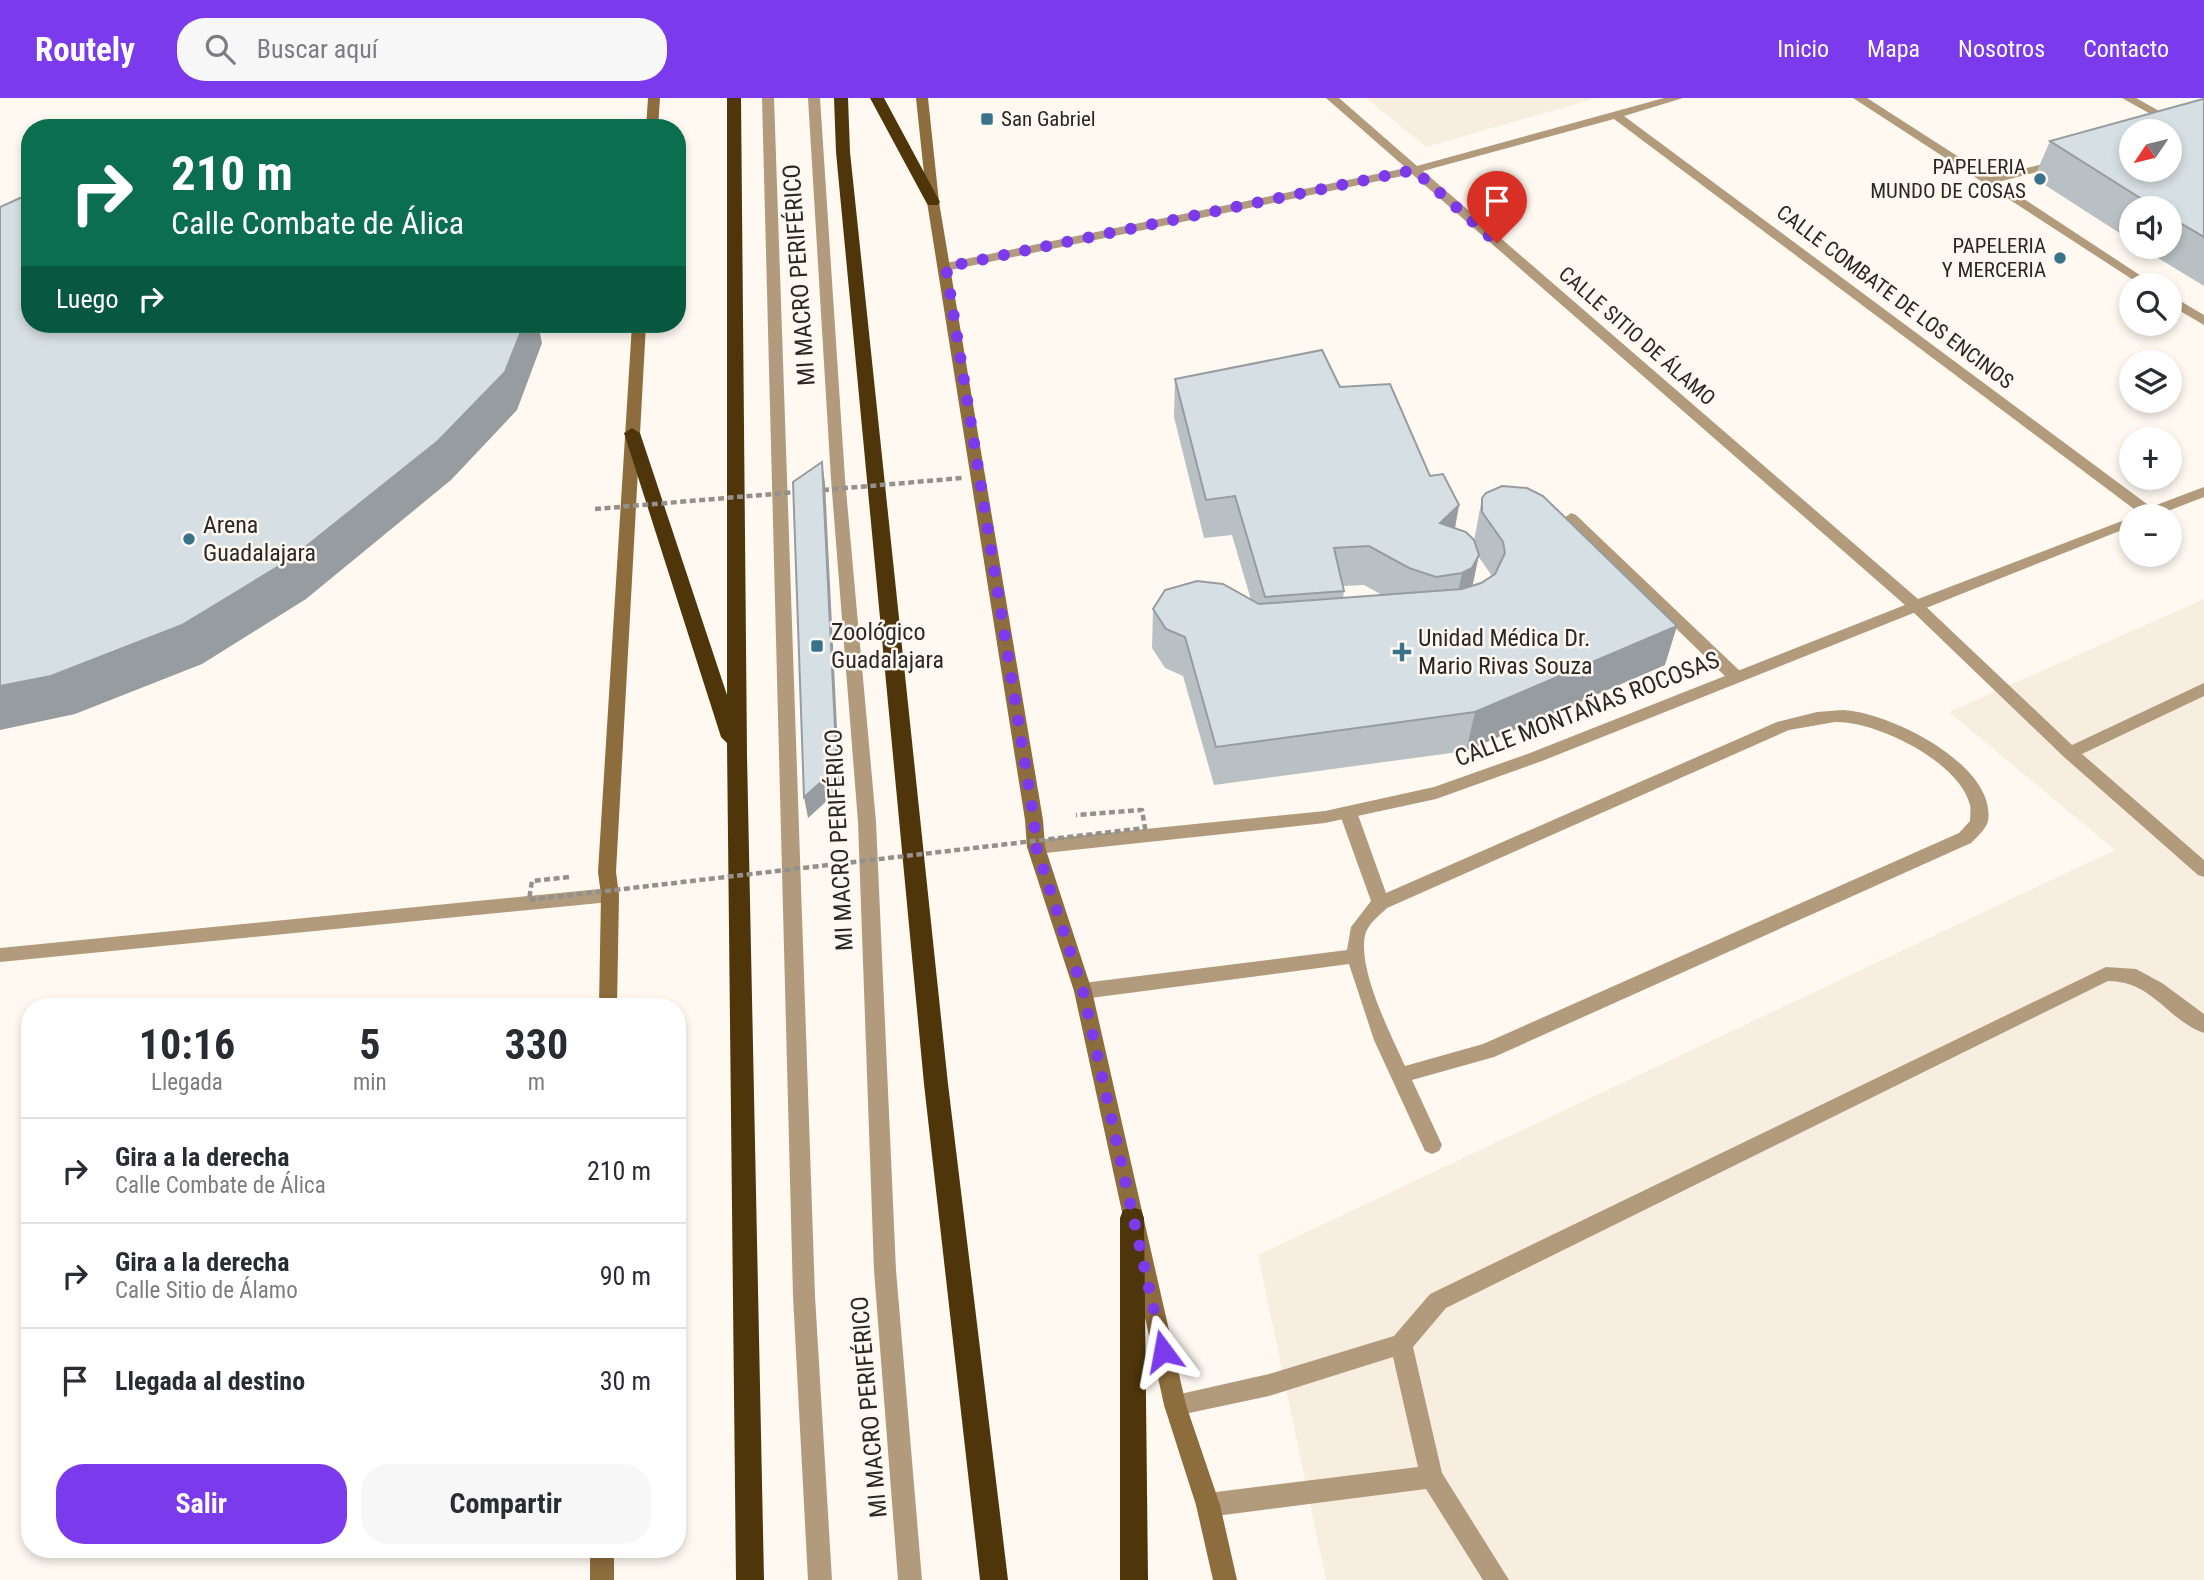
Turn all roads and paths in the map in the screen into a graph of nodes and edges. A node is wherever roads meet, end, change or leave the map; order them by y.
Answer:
1 (654, 98) edge
2 (734, 98) edge
3 (768, 98) edge
4 (814, 98) edge
5 (841, 98) edge
6 (877, 98) edge
7 (922, 98) edge
8 (1332, 98) edge
9 (1677, 98) edge
10 (1858, 98) edge
11 (2128, 98) edge
12 (1616, 115) junction
13 (653, 119) edge
14 (2204, 124) edge
15 (2184, 130) junction
16 (2204, 141) edge
17 (2080, 157) edge
18 (1414, 170) junction
19 (1989, 180) junction
20 (933, 202) junction
21 (946, 267) junction
22 (2131, 273) edge
23 (2182, 307) edge
24 (2204, 321) edge
25 (638, 333) edge
26 (632, 433) junction
27 (961, 478) dead end
28 (812, 491) edge
29 (799, 492) edge
30 (2204, 492) edge
31 (2131, 504) edge
32 (2174, 504) edge
33 (595, 509) dead end
34 (1570, 518) edge
35 (2119, 525) edge
36 (1916, 606) junction
37 (1736, 677) junction
38 (2204, 689) edge
39 (2070, 752) junction
40 (737, 755) junction
41 (1348, 812) junction
42 (1076, 815) dead end
43 (1036, 847) junction
44 (2204, 870) edge
45 (569, 877) dead end
46 (610, 895) junction
47 (1381, 903) junction
48 (0, 955) edge
49 (1354, 956) junction
50 (1083, 991) junction
51 (608, 998) edge
52 (2204, 1025) edge
53 (1401, 1075) junction
54 (1432, 1145) dead end
55 (1132, 1218) junction
56 (1401, 1344) junction
57 (1175, 1405) junction
58 (1432, 1477) junction
59 (1208, 1505) junction
60 (603, 1558) edge
61 (602, 1580) edge
62 (750, 1580) edge
63 (820, 1580) edge
64 (909, 1580) edge
65 (994, 1580) edge
66 (1134, 1580) edge
67 (1225, 1580) edge
68 (1497, 1580) edge

1 - 13 street
2 - 40 highway
3 - 63 street, MI MACRO PERIFÉRICO
4 - 64 street, MI MACRO PERIFÉRICO
5 - 65 highway
6 - 20 highway
7 - 20 street
8 - 18 street, CALLE SITIO DE ÁLAMO
9 - 12 street
10 - 19 street
11 - 15 street
12 - 18 street
12 - 31 street, CALLE COMBATE DE LOS ENCINOS
14 - 15 street
15 - 16 street
17 - 19 street
18 - 21 street
18 - 36 street, CALLE SITIO DE ÁLAMO
19 - 22 street
20 - 21 street
21 - 43 street
23 - 24 street
25 - 26 street
26 - 40 highway
26 - 46 street
27 - 28 path, bridge
29 - 33 path, bridge
30 - 32 street
34 - 37 street
35 - 36 street, CALLE MONTAÑAS ROCOSAS
36 - 37 street, CALLE MONTAÑAS ROCOSAS
36 - 39 street, CALLE SITIO DE ÁLAMO
37 - 41 street, CALLE MONTAÑAS ROCOSAS
38 - 39 street
39 - 44 street, CALLE SITIO DE ÁLAMO
40 - 62 highway
41 - 43 street, CALLE MONTAÑAS ROCOSAS
41 - 47 street
42 - 45 path, bridge
43 - 50 street
46 - 48 street
46 - 51 street
47 - 49 street
47 - 53 street
49 - 50 street
49 - 53 street
50 - 55 street
52 - 56 street
53 - 54 street
55 - 57 street
55 - 66 highway
56 - 57 street
56 - 58 street
57 - 59 street
58 - 59 street
58 - 68 street
59 - 67 street
60 - 61 street

